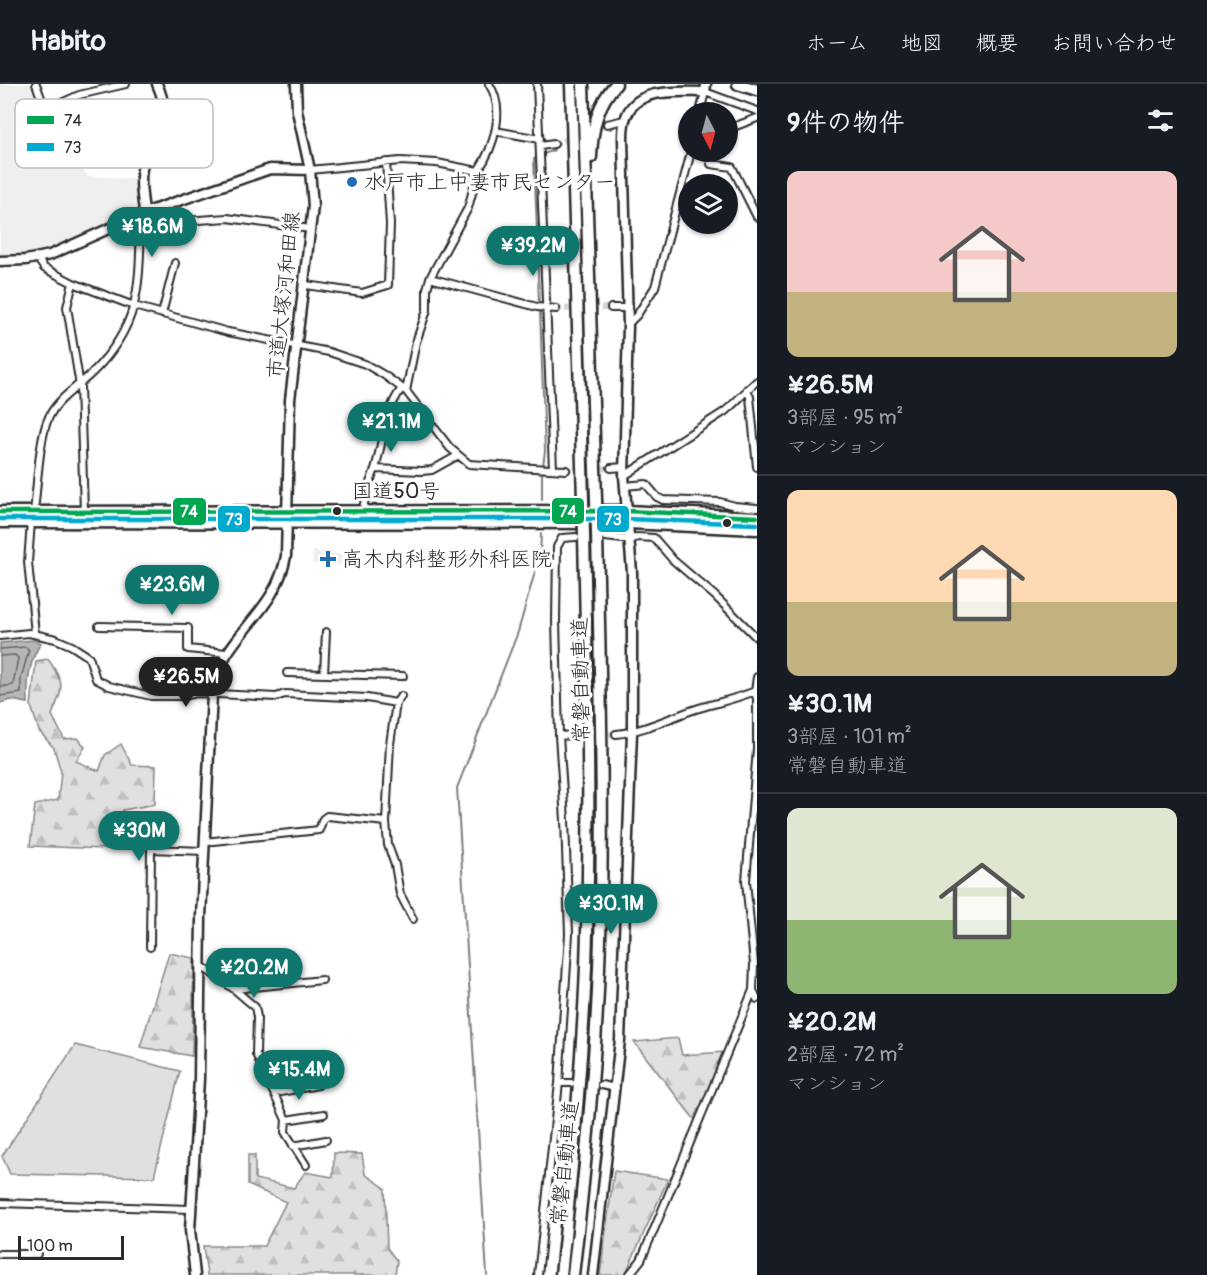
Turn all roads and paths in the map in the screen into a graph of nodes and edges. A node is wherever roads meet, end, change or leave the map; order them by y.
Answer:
1 (36, 84) edge
2 (126, 84) edge
3 (157, 84) edge
4 (296, 84) edge
5 (489, 84) edge
6 (537, 84) edge
7 (565, 84) edge
8 (571, 84) edge
9 (583, 84) edge
10 (616, 84) edge
11 (738, 84) edge
12 (706, 88) edge
13 (757, 90) edge
14 (41, 99) edge
15 (68, 99) edge
16 (162, 99) edge
17 (757, 111) edge
18 (757, 118) edge
19 (624, 120) junction
20 (608, 124) tunnel mouth
21 (738, 125) edge
22 (495, 131) junction
23 (540, 143) junction
24 (554, 144) tunnel mouth
25 (386, 162) junction
26 (688, 162) edge
27 (711, 162) edge
28 (143, 168) edge
29 (310, 170) junction
30 (478, 171) junction
31 (573, 181) junction
32 (141, 216) junction
33 (757, 217) edge
34 (311, 229) junction
35 (38, 259) junction
36 (0, 261) edge
37 (175, 263) dead end
38 (430, 279) junction
39 (73, 283) junction
40 (306, 285) dead end
41 (134, 306) junction
42 (611, 308) tunnel mouth
43 (627, 308) junction
44 (547, 309) junction
45 (556, 309) tunnel mouth
46 (162, 314) junction
47 (628, 325) junction
48 (296, 344) junction
49 (591, 346) junction
50 (757, 381) edge
51 (80, 386) junction
52 (747, 389) junction
53 (404, 390) junction
54 (457, 456) junction
55 (757, 467) edge
56 (611, 468) tunnel mouth
57 (553, 469) junction
58 (375, 470) junction
59 (566, 470) tunnel mouth
60 (624, 472) junction
61 (625, 486) junction
62 (757, 508) edge
63 (363, 511) junction
64 (626, 511) junction
65 (0, 512) edge
66 (84, 512) junction
67 (33, 517) junction
68 (287, 517) junction
69 (757, 517) edge
70 (0, 522) edge
71 (628, 523) junction
72 (757, 529) edge
73 (580, 535) junction
74 (601, 535) junction
75 (631, 540) junction
76 (99, 626) dead end
77 (326, 632) dead end
78 (35, 634) junction
79 (0, 636) edge
80 (757, 639) edge
81 (226, 653) junction
82 (286, 673) dead end
83 (324, 674) junction
84 (403, 676) dead end
85 (757, 677) edge
86 (755, 691) junction
87 (212, 694) junction
88 (401, 696) dead end
89 (396, 703) junction
90 (632, 732) junction
91 (616, 734) tunnel mouth
92 (573, 735) tunnel mouth
93 (559, 736) junction
94 (386, 822) junction
95 (204, 846) junction
96 (413, 919) dead end
97 (150, 947) dead end
98 (200, 965) junction
99 (322, 980) dead end
100 (234, 989) junction
101 (753, 990) junction
102 (757, 999) edge
103 (312, 1058) dead end
104 (262, 1067) junction
105 (559, 1083) junction
106 (571, 1083) dead end
107 (318, 1085) dead end
108 (601, 1085) dead end
109 (615, 1088) junction
110 (274, 1093) junction
111 (324, 1114) dead end
112 (286, 1120) junction
113 (326, 1140) dead end
114 (293, 1146) junction
115 (306, 1165) dead end
116 (0, 1203) edge
117 (191, 1209) junction
118 (0, 1254) edge
119 (37, 1254) dead end
120 (195, 1275) edge
121 (538, 1275) edge
122 (561, 1275) edge
123 (573, 1275) edge
124 (593, 1275) edge
125 (630, 1275) edge

1 - 14 street
2 - 15 street
3 - 16 street
4 - 29 street, 市道大塚河和田線
5 - 22 street
6 - 23 street
7 - 31 highway
8 - 31 highway, 常磐自動車道
9 - 49 highway, 常磐自動車道
10 - 49 highway
11 - 13 highway
12 - 17 street
12 - 19 street
18 - 21 street
19 - 20 street
19 - 43 street
22 - 23 street
22 - 30 street
23 - 24 street
23 - 44 street
25 - 29 street
25 - 30 street
25 - 40 street
26 - 47 street
27 - 33 street
28 - 32 street
29 - 32 street
29 - 34 street, 市道大塚河和田線
30 - 38 street
31 - 73 highway, 常磐自動車道, bridge
32 - 34 street
32 - 35 street
32 - 41 street
34 - 48 street, 市道大塚河和田線
35 - 36 street
35 - 39 street
37 - 46 street
38 - 44 street
38 - 53 street
39 - 41 street
39 - 51 street
41 - 46 street
41 - 51 street
42 - 43 street
43 - 47 street
44 - 45 street
44 - 57 street
46 - 48 street
47 - 60 street
48 - 53 street
48 - 68 street, 市道大塚河和田線
49 - 74 highway, 常磐自動車道, bridge
50 - 52 street
51 - 66 street
51 - 67 street
52 - 55 street
52 - 60 street
53 - 54 street
53 - 58 street
54 - 57 street
54 - 58 street
56 - 60 street
57 - 59 street
58 - 63 street
60 - 61 street
61 - 62 street
61 - 64 street
63 - 64 highway, 国道50号
63 - 68 highway, 国道50号
64 - 69 highway, 国道50号
64 - 71 street
65 - 67 highway, 国道50号
66 - 67 highway, 国道50号
66 - 68 highway, 国道50号
67 - 68 highway, 国道50号
67 - 70 highway, 国道50号
67 - 78 street
68 - 71 highway, 国道50号
68 - 81 street, 市道大塚河和田線
71 - 72 highway, 国道50号
71 - 75 street
73 - 93 street
73 - 122 highway, 常磐自動車道
74 - 75 street
74 - 123 highway, 常磐自動車道
75 - 80 street
75 - 90 street
76 - 81 street
77 - 83 street
78 - 79 street
78 - 87 street
81 - 87 street, 市道大塚河和田線
82 - 83 street
83 - 84 street
85 - 86 street
86 - 90 street
86 - 101 street
87 - 89 street
87 - 95 street, 市道大塚河和田線
88 - 89 street
89 - 94 street
90 - 91 street
90 - 109 street
92 - 93 street
93 - 105 street
94 - 95 street
94 - 96 street
95 - 97 street
95 - 98 street, 市道大塚河和田線
98 - 100 street
98 - 117 street, 市道大塚河和田線
99 - 100 street
100 - 104 street
101 - 102 street
101 - 125 street
103 - 104 street
104 - 110 street
105 - 106 street
105 - 121 street
107 - 110 street
108 - 109 street
109 - 124 street
110 - 112 street
111 - 112 street
112 - 114 street
113 - 114 street
114 - 115 street
116 - 117 street
117 - 120 street, 市道大塚河和田線
118 - 119 street

